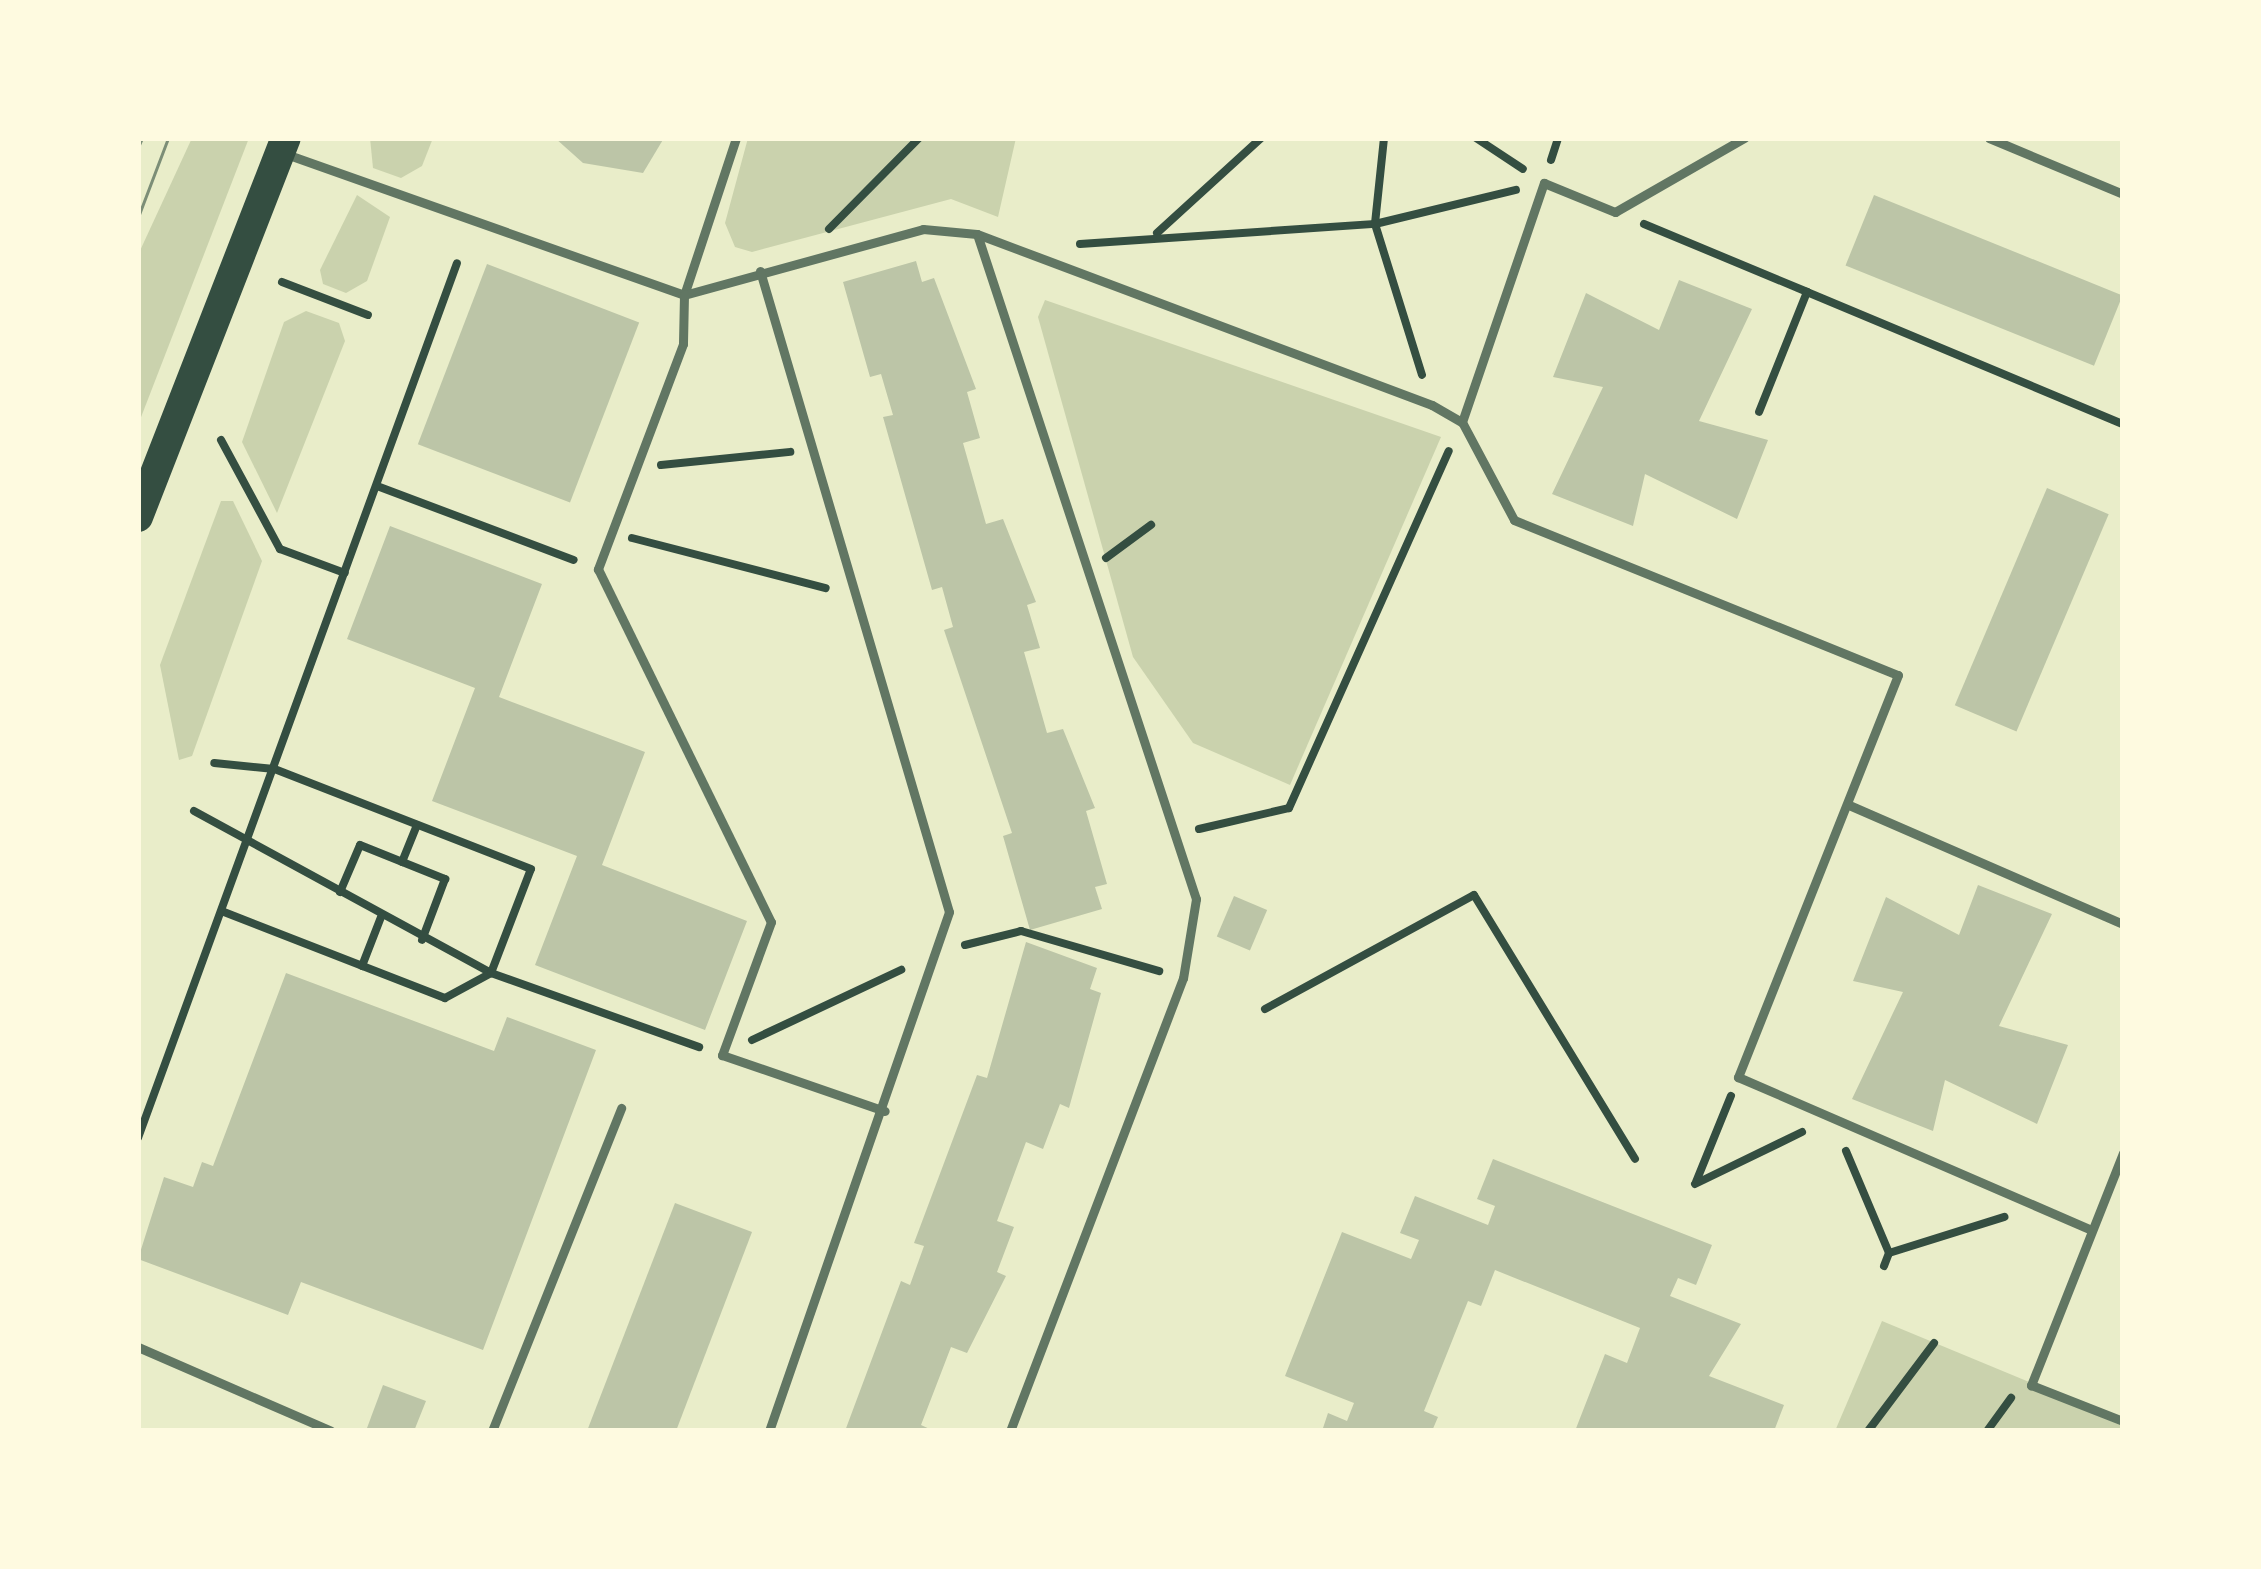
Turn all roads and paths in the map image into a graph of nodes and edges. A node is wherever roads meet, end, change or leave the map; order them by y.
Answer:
1 (736, 138) edge
2 (919, 138) edge
3 (1262, 138) edge
4 (1384, 138) edge
5 (1476, 138) edge
6 (1744, 138) edge
7 (1989, 138) edge
8 (284, 145) edge
9 (1544, 183) junction
10 (2123, 194) edge
11 (1615, 212) junction
12 (1375, 224) junction
13 (1157, 233) junction
14 (977, 234) junction
15 (1031, 252) junction
16 (814, 257) junction
17 (457, 263) dead end
18 (760, 271) junction
19 (282, 282) dead end
20 (1808, 292) junction
21 (684, 296) junction
22 (368, 315) dead end
23 (1432, 405) junction
24 (1759, 412) dead end
25 (1462, 422) junction
26 (2123, 424) edge
27 (221, 440) dead end
28 (814, 449) junction
29 (636, 468) junction
30 (377, 486) junction
31 (138, 517) edge
32 (1151, 525) dead end
33 (611, 532) junction
34 (598, 569) junction
35 (1090, 569) junction
36 (345, 573) junction
37 (857, 596) junction
38 (214, 763) dead end
39 (274, 769) junction
40 (1849, 805) junction
41 (194, 811) dead end
42 (417, 825) junction
43 (1175, 834) junction
44 (249, 839) junction
45 (402, 862) junction
46 (340, 892) junction
47 (224, 912) junction
48 (381, 917) junction
49 (2123, 923) edge
50 (421, 941) junction
51 (362, 966) junction
52 (491, 973) junction
53 (1264, 1009) dead end
54 (722, 1054) junction
55 (1738, 1078) junction
56 (621, 1108) dead end
57 (885, 1111) junction
58 (1832, 1118) junction
59 (138, 1138) edge
60 (2123, 1153) edge
61 (1635, 1159) dead end
62 (2039, 1207) junction
63 (2090, 1229) junction
64 (1889, 1252) junction
65 (1884, 1266) dead end
66 (1934, 1343) dead end
67 (138, 1347) edge
68 (2023, 1382) dead end
69 (2123, 1421) edge
70 (332, 1431) edge
71 (492, 1431) edge
72 (769, 1431) edge
73 (1010, 1431) edge
74 (1868, 1431) edge
75 (1987, 1431) edge

1 - 21 lane
2 - 16 path
3 - 13 path
4 - 12 path
5 - 9 path
6 - 11 lane
7 - 10 lane
8 - 21 lane
8 - 31 main road
9 - 11 lane
9 - 12 path
9 - 25 lane
11 - 20 path
12 - 13 path
12 - 23 path
13 - 15 path
14 - 15 lane
14 - 16 lane
14 - 35 lane
15 - 23 lane
16 - 18 lane
17 - 30 path
18 - 21 lane
18 - 28 lane
19 - 22 path
20 - 24 path
20 - 26 path
21 - 29 lane
23 - 25 lane
25 - 40 lane
25 - 43 path
27 - 36 path
28 - 29 path
28 - 37 lane
29 - 33 lane
30 - 34 path
30 - 36 path
32 - 35 path
33 - 34 lane
33 - 37 path
34 - 54 lane
35 - 43 lane
36 - 39 path
37 - 57 lane
38 - 39 path
39 - 42 path
39 - 44 path
40 - 49 lane
40 - 55 lane
41 - 44 path
42 - 45 path
42 - 52 path
43 - 73 lane
44 - 46 path
44 - 47 path
45 - 46 path
45 - 50 path
46 - 48 path
47 - 51 path
47 - 59 path
48 - 50 path
48 - 51 path
50 - 52 path
51 - 52 path
52 - 54 path
53 - 61 path
54 - 57 lane
55 - 58 lane
55 - 58 path
56 - 71 lane
57 - 72 lane
58 - 62 lane
58 - 64 path
60 - 63 lane
62 - 63 lane
62 - 64 path
63 - 69 lane
64 - 65 path
66 - 74 path
67 - 70 lane
68 - 75 path

